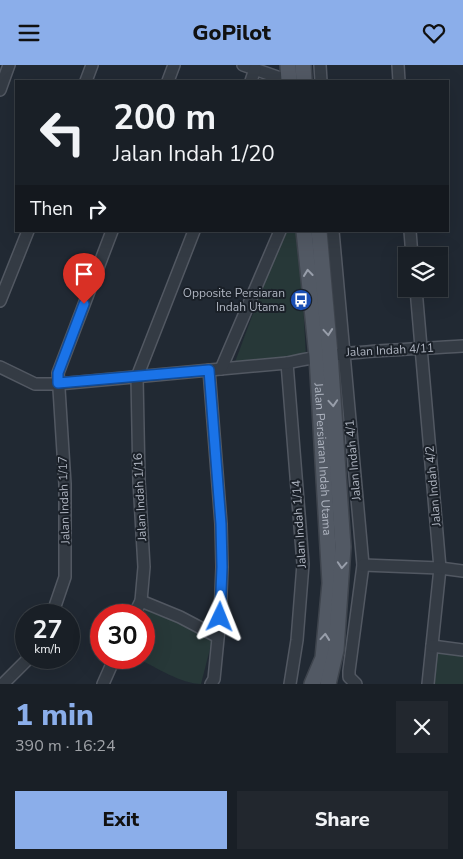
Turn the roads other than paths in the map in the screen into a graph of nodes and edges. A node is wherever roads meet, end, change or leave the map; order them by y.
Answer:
1 (9, 65) edge
2 (92, 65) edge
3 (174, 65) edge
4 (243, 65) edge
5 (288, 65) edge
6 (303, 65) edge
7 (320, 65) edge
8 (398, 65) edge
9 (255, 69) junction
10 (86, 80) edge
11 (168, 80) edge
12 (250, 80) edge
13 (287, 80) edge
14 (290, 80) edge
15 (304, 80) edge
16 (321, 80) edge
17 (399, 80) edge
18 (0, 90) edge
19 (28, 232) edge
20 (112, 232) edge
21 (194, 232) edge
22 (280, 232) edge
23 (304, 232) edge
24 (318, 232) edge
25 (333, 232) edge
26 (410, 232) edge
27 (411, 247) edge
28 (417, 297) edge
29 (0, 301) edge
30 (463, 346) edge
31 (422, 349) junction
32 (330, 354) junction
33 (287, 363) junction
34 (0, 367) edge
35 (215, 370) junction
36 (137, 377) junction
37 (58, 383) junction
38 (363, 565) junction
39 (440, 568) junction
40 (463, 571) edge
41 (141, 601) junction
42 (56, 604) edge
43 (140, 604) edge
44 (218, 637) junction
45 (432, 646) junction
46 (463, 650) edge
47 (18, 669) edge
48 (110, 669) edge
49 (3, 684) edge
50 (103, 684) edge
51 (211, 684) edge
52 (290, 684) edge
53 (312, 684) edge
54 (328, 684) edge
55 (356, 684) edge
56 (428, 684) edge

1 - 18 street
2 - 10 street
3 - 11 street
4 - 9 street
5 - 14 main road
6 - 15 main road
7 - 16 street
8 - 17 street
9 - 12 street
9 - 13 street
19 - 29 street
20 - 37 street, Jalan Indah 1/17
21 - 36 street
22 - 35 street
32 -> 23 main road, Jalan Persiaran Indah Utama
24 -> 32 main road, Jalan Persiaran Indah Utama
25 - 32 street, Jalan Indah 4/1
26 - 27 street
28 - 31 street, Jalan Indah 4/2
30 - 31 street, Jalan Indah 4/11
31 - 32 street, Jalan Indah 4/11
31 - 39 street, Jalan Indah 4/2
32 - 33 street, Jalan Indah 4/11
32 - 38 street, Jalan Indah 4/1
53 -> 32 main road, Jalan Persiaran Indah Utama
32 -> 54 main road, Jalan Persiaran Indah Utama
33 - 35 street, Jalan Indah 4/11
33 - 52 street, Jalan Indah 1/14
34 - 37 street, Jalan Indah 4/11
35 - 36 street, Jalan Indah 4/11
35 - 44 street
36 - 37 street, Jalan Indah 4/11
36 - 41 street, Jalan Indah 1/16
37 - 42 street, Jalan Indah 1/17
38 - 39 street
38 - 55 street, Jalan Indah 4/1
39 - 40 street
39 - 45 street, Jalan Indah 4/2
41 - 43 street, Jalan Indah 1/16
41 - 44 street
44 - 51 street
45 - 46 street
45 - 56 street, Jalan Indah 4/2
47 - 49 street
48 - 50 street

